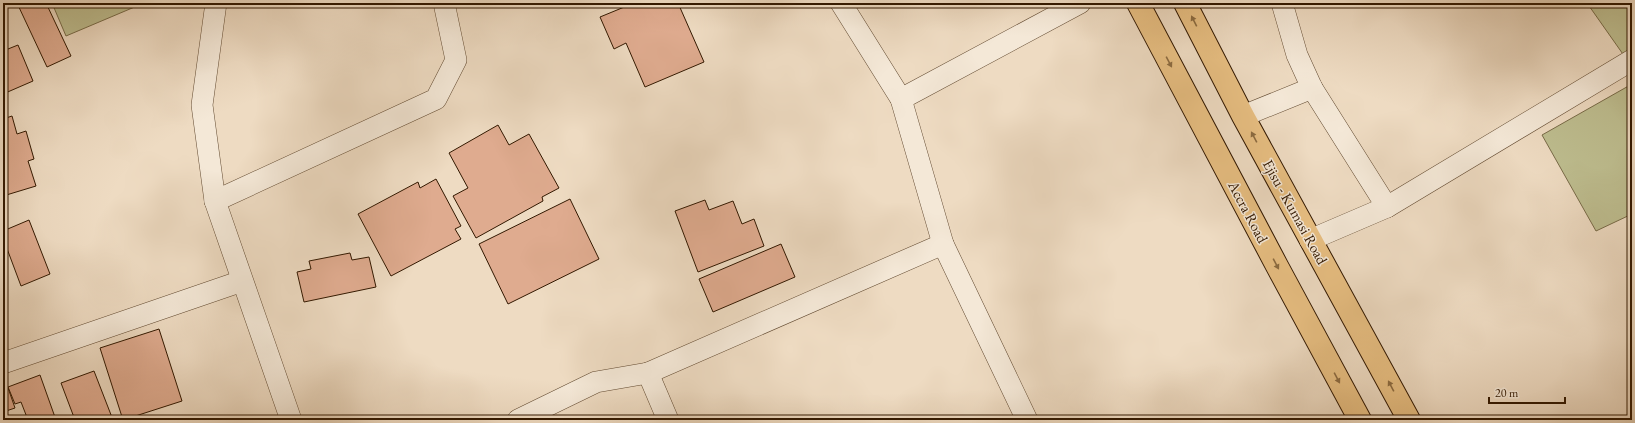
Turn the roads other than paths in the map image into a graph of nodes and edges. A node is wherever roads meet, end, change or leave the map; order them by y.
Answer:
1 (216, 3) edge
2 (444, 3) edge
3 (841, 3) edge
4 (1080, 3) edge
5 (1138, 3) edge
6 (1185, 3) edge
7 (1282, 3) edge
8 (1632, 60) edge
9 (1312, 88) junction
10 (901, 99) junction
11 (1243, 116) junction
12 (215, 201) junction
13 (1387, 207) junction
14 (1310, 240) junction
15 (943, 244) junction
16 (242, 282) junction
17 (3, 364) edge
18 (648, 374) junction
19 (291, 420) edge
20 (518, 420) edge
21 (668, 420) edge
22 (1027, 420) edge
23 (1360, 420) edge
24 (1409, 420) edge

1 - 12 street
2 - 12 street
3 - 10 street
4 - 10 street
5 -> 23 highway, Accra Road
11 -> 6 highway, Ejisu - Kumasi Road
7 - 9 street
8 - 13 street
9 - 11 street
9 - 13 street
10 - 15 street
14 -> 11 highway, Ejisu - Kumasi Road
12 - 16 street
13 - 14 street
24 -> 14 highway, Ejisu - Kumasi Road
15 - 18 street
15 - 22 street
16 - 17 street
16 - 19 street
18 - 20 street
18 - 21 street

